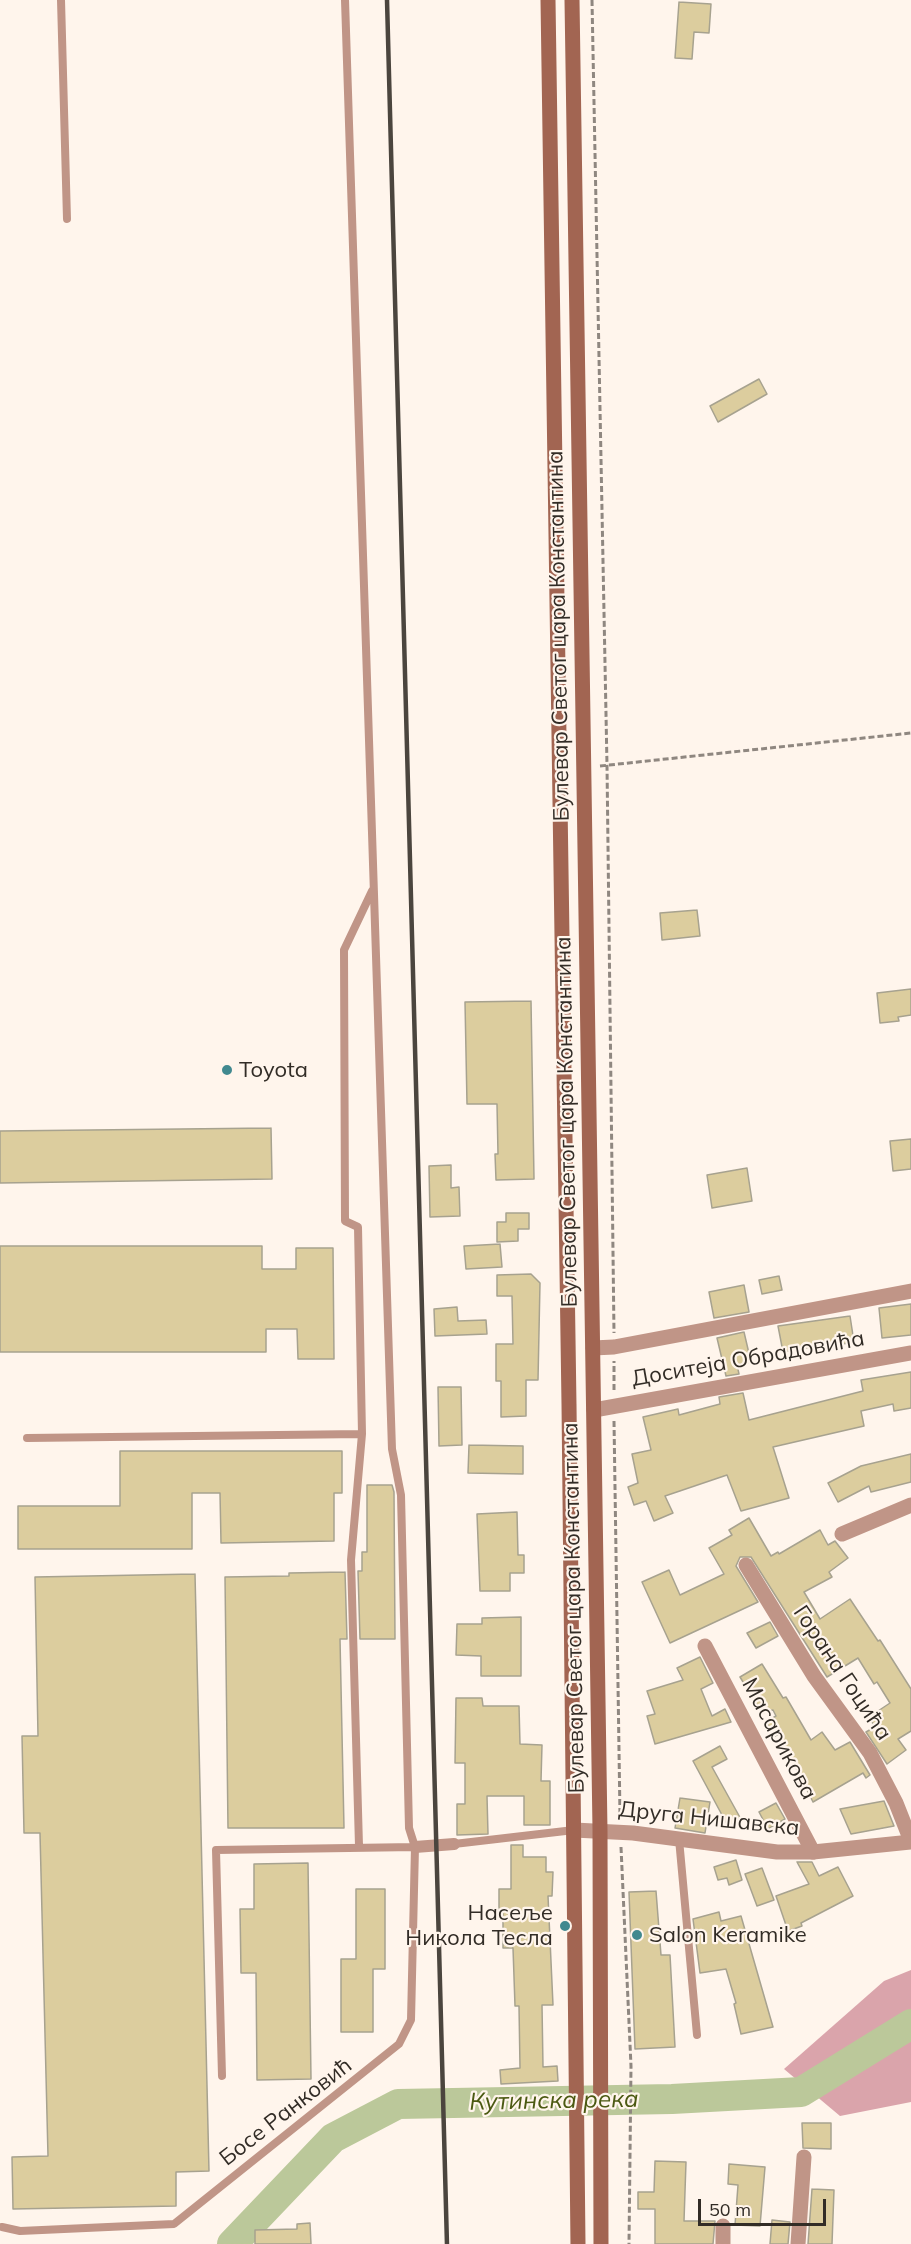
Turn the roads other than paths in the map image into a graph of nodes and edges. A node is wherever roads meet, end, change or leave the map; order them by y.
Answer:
1 (61, 0) edge
2 (345, 0) edge
3 (548, 0) edge
4 (572, 0) edge
5 (67, 219) dead end
6 (374, 888) junction
7 (911, 1291) edge
8 (593, 1348) junction
9 (911, 1353) edge
10 (594, 1410) junction
11 (362, 1434) junction
12 (27, 1438) dead end
13 (911, 1505) edge
14 (842, 1534) dead end
15 (746, 1565) dead end
16 (705, 1647) dead end
17 (574, 1830) junction
18 (600, 1830) junction
19 (679, 1839) junction
20 (911, 1842) edge
21 (454, 1844) joint
22 (359, 1846) junction
23 (415, 1847) junction
24 (813, 1852) junction
25 (697, 2035) dead end
26 (222, 2076) dead end
27 (804, 2157) dead end
28 (723, 2226) dead end
29 (2, 2227) dead end
30 (578, 2244) edge
31 (601, 2244) edge
32 (723, 2244) edge
33 (798, 2244) edge

1 - 5 lane
2 - 6 lane, Босе Ранковић
3 - 17 main road, Булевар Светог цара Константина
4 - 8 main road, Булевар Светог цара Константина
6 - 11 lane
6 - 23 lane, Босе Ранковић
7 - 8 street
8 - 10 main road, Булевар Светог цара Константина
9 - 10 street, Доситеја Обрадовића
10 - 18 main road, Булевар Светог цара Константина
11 - 12 lane
11 - 22 lane
13 - 14 street
15 - 20 street, Горана Гоцића
16 - 24 street, Масарикова
17 - 18 street, Друга Нишавска
17 - 21 lane
17 - 30 main road, Булевар Светог цара Константина
18 - 19 street, Друга Нишавска
18 - 31 main road, Булевар Светог цара Константина
19 - 24 street, Друга Нишавска
19 - 25 lane
20 - 24 street, Друга Нишавска
21 - 23 street
22 - 23 lane
22 - 26 lane
23 - 29 lane, Босе Ранковић
27 - 33 street
28 - 32 street

